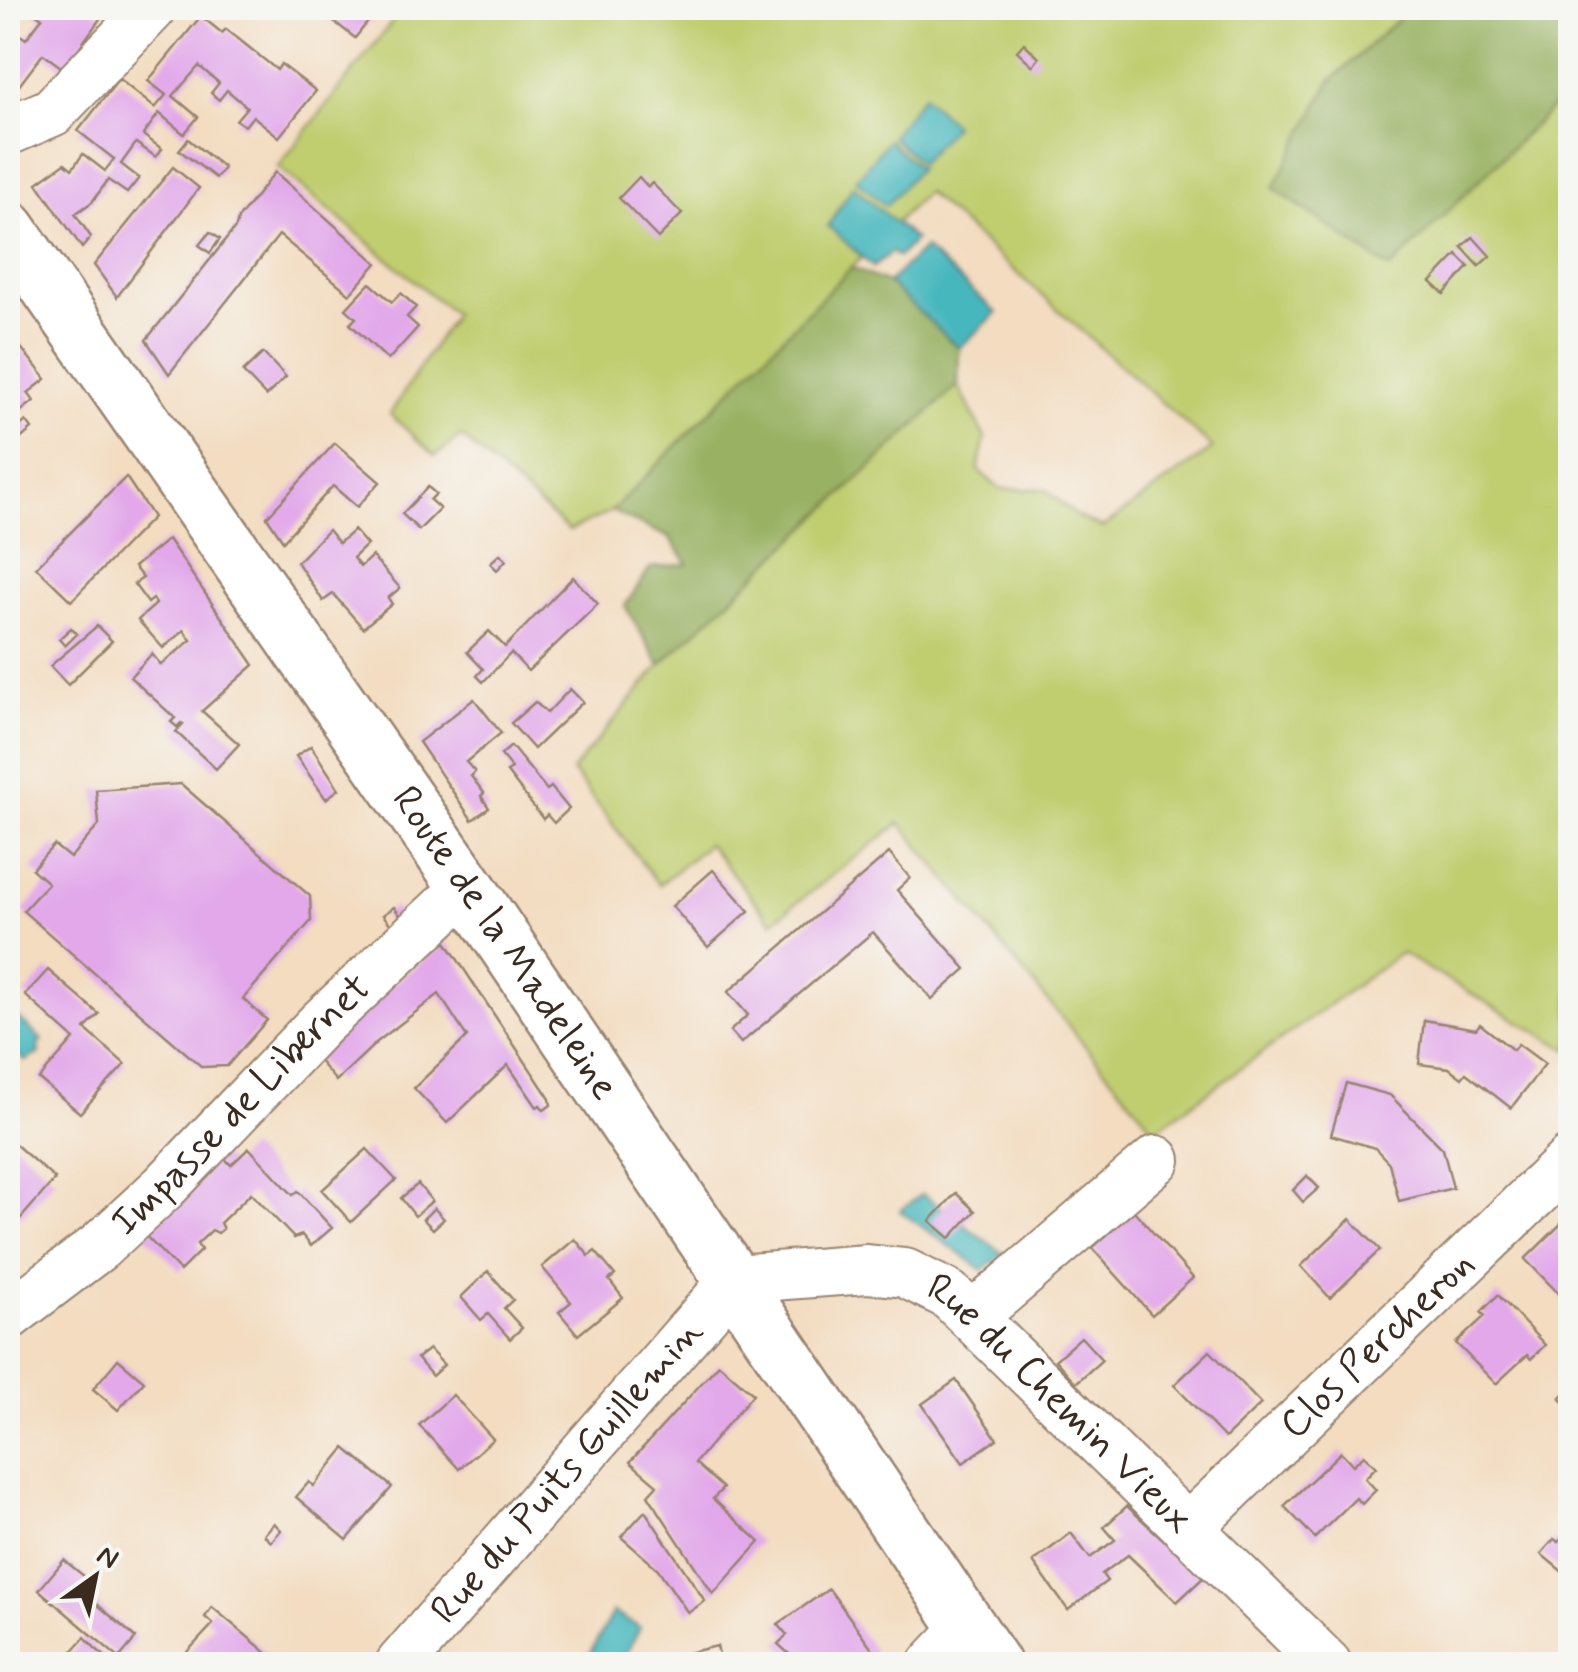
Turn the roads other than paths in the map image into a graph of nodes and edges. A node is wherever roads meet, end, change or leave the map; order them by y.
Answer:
1 (152, 8) edge
2 (8, 130) edge
3 (8, 228) edge
4 (467, 887) junction
5 (1156, 1160) dead end
6 (1570, 1160) edge
7 (736, 1279) junction
8 (8, 1316) edge
9 (972, 1317) junction
10 (1188, 1529) junction
11 (964, 1652) edge
12 (400, 1664) edge
13 (1327, 1664) edge

1 - 2 street
3 - 4 main road, Route de la Madeleine
4 - 7 main road, Route de la Madeleine
4 - 8 street, Impasse de Libernet
5 - 9 street
6 - 10 street, Clos Percheron
7 - 9 street, Rue du Chemin Vieux
7 - 11 main road, Route de la Madeleine
7 - 12 street, Rue du Puits Guillemin
9 - 10 street, Rue du Chemin Vieux
10 - 13 street, Rue du Chemin Vieux

